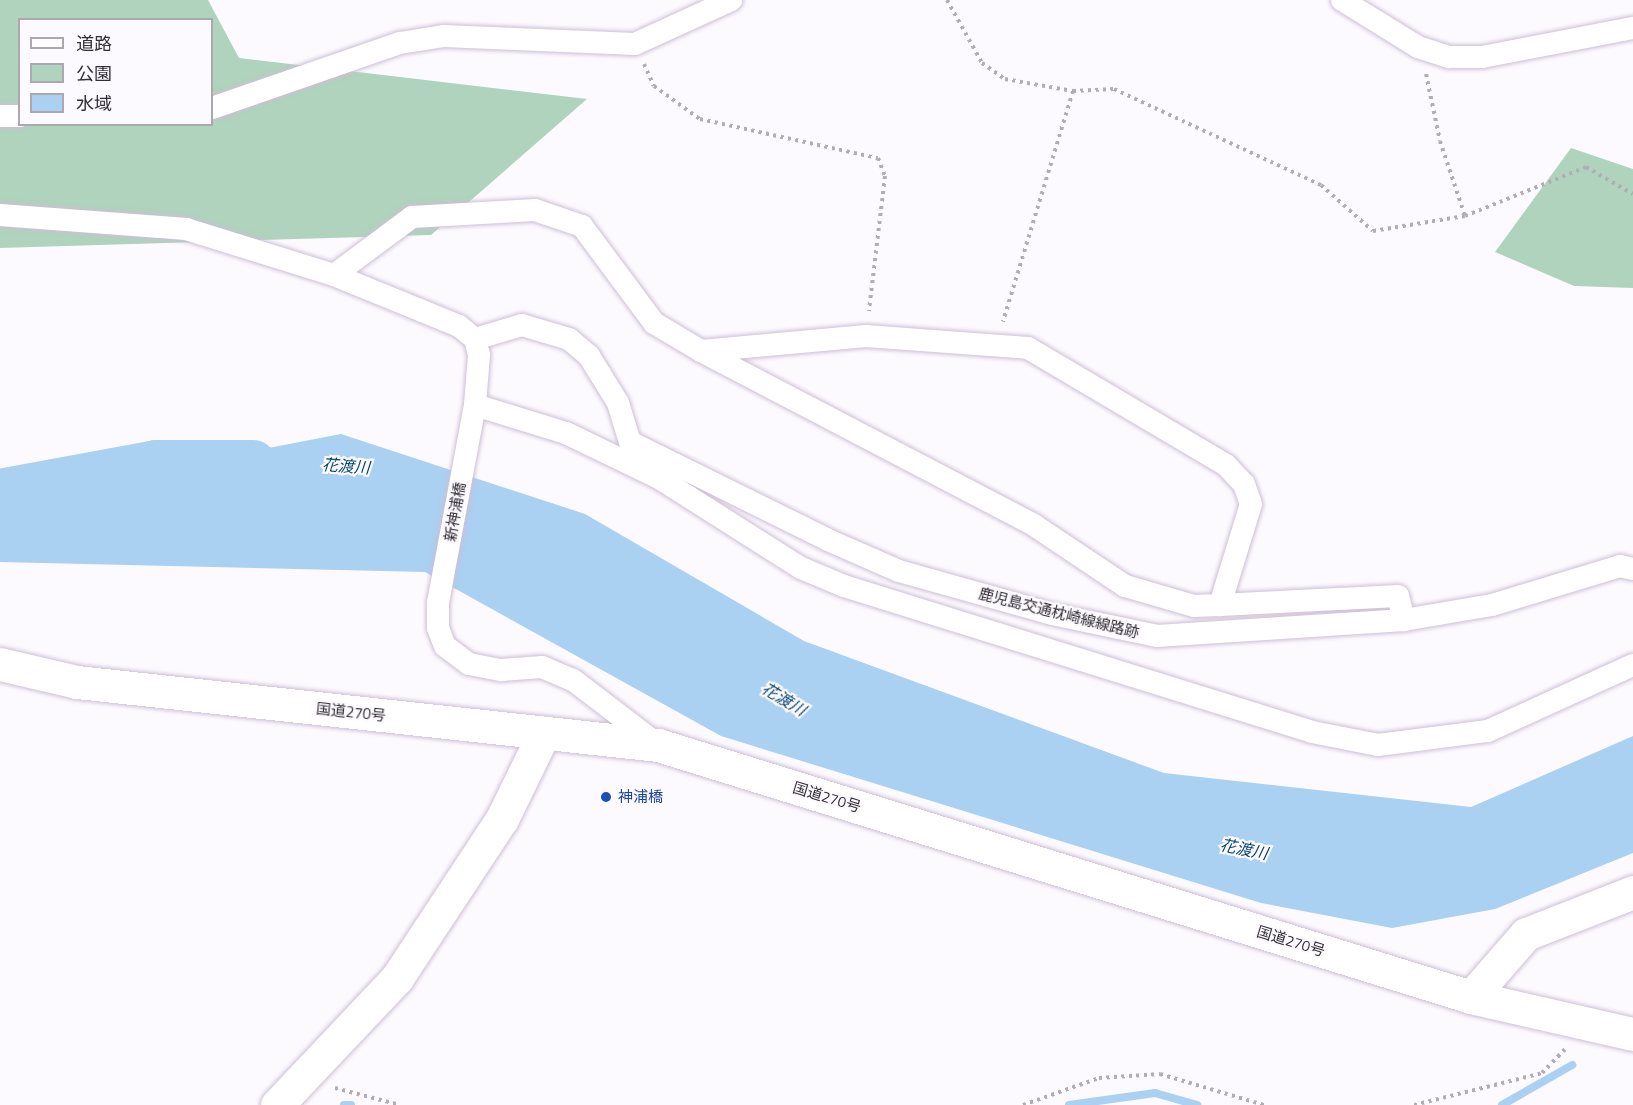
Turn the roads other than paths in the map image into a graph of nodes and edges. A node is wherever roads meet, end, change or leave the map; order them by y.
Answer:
1 (731, 0) edge
2 (1342, 0) edge
3 (1633, 28) edge
4 (213, 108) edge
5 (0, 116) edge
6 (18, 116) edge
7 (0, 215) edge
8 (334, 274) junction
9 (475, 339) junction
10 (701, 351) junction
11 (473, 412) junction
12 (1626, 567) edge
13 (1220, 605) junction
14 (1404, 620) junction
15 (0, 664) edge
16 (1633, 665) edge
17 (544, 733) junction
18 (658, 745) junction
19 (1633, 892) edge
20 (1471, 997) junction
21 (1633, 1034) edge
22 (277, 1105) edge

1 - 4 street
2 - 3 street
5 - 6 street
7 - 8 street
8 - 9 street
8 - 10 street
9 - 11 street, 新神浦橋
9 - 14 street, 鹿児島交通枕崎線線路跡
10 - 13 street
10 - 13 street
11 - 16 street
11 - 18 street, 新神浦橋
12 - 14 street, 鹿児島交通枕崎線線路跡
13 - 14 street
15 - 17 main road, 国道270号
17 - 18 main road, 国道270号
17 - 22 main road
18 - 20 main road, 国道270号
19 - 20 main road
20 - 21 main road, 国道270号

